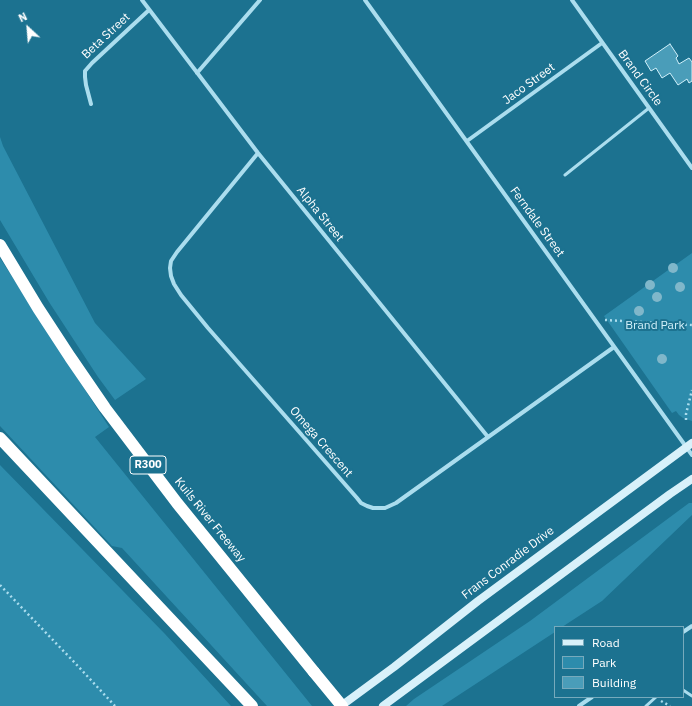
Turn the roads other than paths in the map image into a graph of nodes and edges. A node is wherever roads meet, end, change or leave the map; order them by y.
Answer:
1 (142, 0) edge
2 (260, 0) edge
3 (365, 0) edge
4 (572, 0) edge
5 (149, 10) junction
6 (602, 43) junction
7 (197, 73) junction
8 (91, 104) dead end
9 (649, 108) junction
10 (467, 141) junction
11 (258, 153) junction
12 (692, 168) edge
13 (565, 175) dead end
14 (0, 245) edge
15 (614, 346) junction
16 (488, 437) junction
17 (0, 438) edge
18 (689, 445) edge
19 (692, 455) edge
20 (692, 479) edge
21 (591, 698) edge
22 (655, 698) edge
23 (252, 706) edge
24 (342, 706) edge
25 (383, 706) edge
26 (579, 706) edge
27 (646, 706) edge

1 - 5 street, Alpha Street
2 - 7 street
3 - 10 street, Ferndale Street
4 - 6 street, Brand Circle
5 - 7 street, Alpha Street
5 - 8 street, Beta Street
6 - 9 street, Brand Circle
6 - 10 street, Jaco Street
7 - 11 street, Alpha Street
9 - 12 street, Brand Circle
9 - 13 lane
10 - 15 street, Ferndale Street
11 - 16 street, Alpha Street
11 - 16 street, Omega Crescent
14 - 24 highway, Kuils River Freeway / R300, bridge
15 - 16 street, Omega Crescent
15 - 18 street, Ferndale Street
17 - 23 highway
18 - 19 street, Ferndale Street
18 - 24 street, Frans Conradie Drive
20 - 25 street
21 - 26 street
22 - 27 lane

